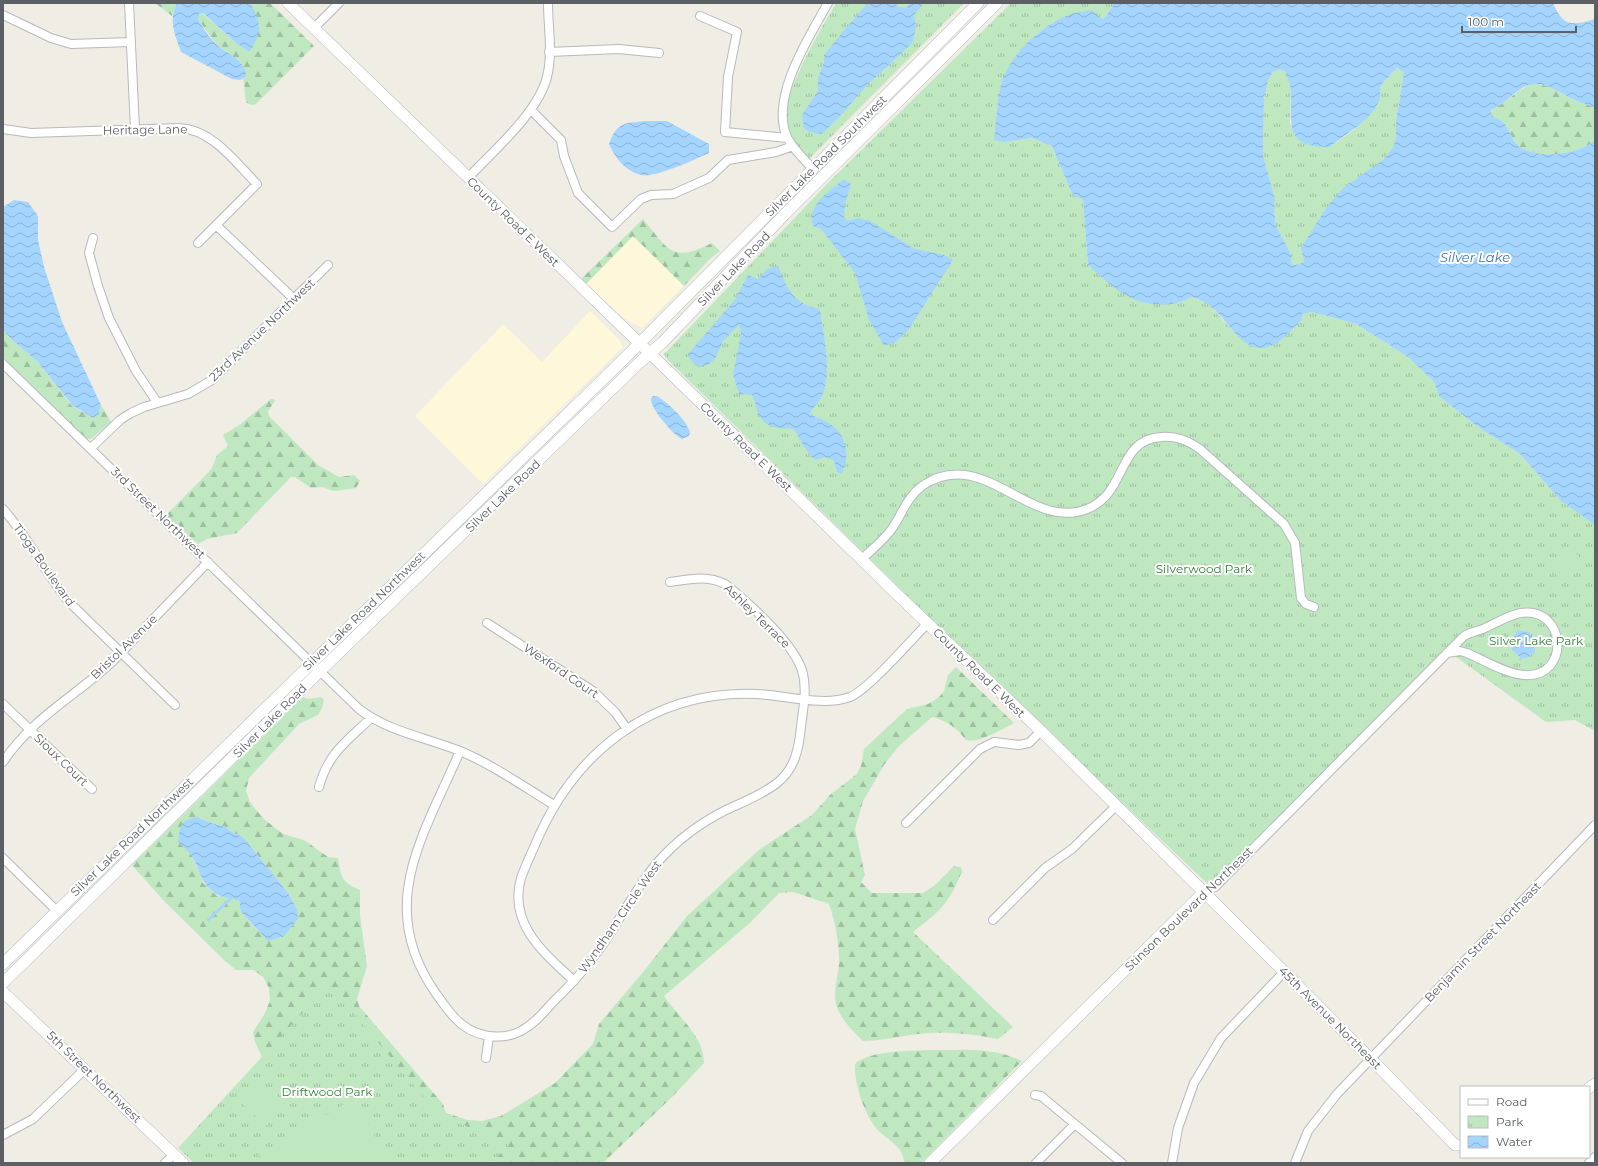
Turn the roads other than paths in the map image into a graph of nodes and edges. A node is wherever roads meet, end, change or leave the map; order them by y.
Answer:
1 (129, 3) edge
2 (288, 3) edge
3 (339, 3) edge
4 (548, 3) edge
5 (828, 3) edge
6 (978, 3) edge
7 (997, 3) edge
8 (3, 15) edge
9 (700, 16) dead end
10 (314, 28) junction
11 (131, 42) junction
12 (549, 52) junction
13 (659, 53) dead end
14 (531, 110) junction
15 (3, 129) edge
16 (134, 129) junction
17 (22, 133) junction
18 (3, 136) edge
19 (787, 138) junction
20 (793, 146) junction
21 (813, 169) junction
22 (468, 178) junction
23 (216, 224) junction
24 (93, 238) dead end
25 (198, 243) dead end
26 (328, 265) dead end
27 (294, 300) junction
28 (641, 343) junction
29 (650, 353) junction
30 (3, 364) edge
31 (157, 402) junction
32 (90, 448) junction
33 (3, 509) edge
34 (861, 560) junction
35 (208, 562) junction
36 (670, 582) dead end
37 (1314, 607) dead end
38 (487, 623) dead end
39 (927, 624) junction
40 (121, 653) junction
41 (1447, 653) junction
42 (312, 662) junction
43 (320, 671) junction
44 (805, 699) junction
45 (3, 704) edge
46 (175, 705) dead end
47 (370, 718) junction
48 (627, 729) junction
49 (30, 730) junction
50 (1041, 732) junction
51 (460, 751) junction
52 (3, 762) edge
53 (319, 787) dead end
54 (92, 789) dead end
55 (554, 804) junction
56 (1116, 807) junction
57 (906, 823) dead end
58 (1595, 825) edge
59 (3, 858) edge
60 (1204, 892) junction
61 (57, 911) junction
62 (993, 920) dead end
63 (3, 964) edge
64 (1284, 972) junction
65 (574, 981) junction
66 (3, 983) edge
67 (3, 992) edge
68 (489, 1036) junction
69 (486, 1058) dead end
70 (1371, 1058) junction
71 (85, 1069) junction
72 (1035, 1095) dead end
73 (1075, 1124) junction
74 (3, 1135) edge
75 (1458, 1145) edge
76 (174, 1154) junction
77 (1595, 1157) edge
78 (165, 1163) edge
79 (184, 1163) edge
80 (930, 1163) edge
81 (1036, 1163) edge
82 (1122, 1163) edge
83 (1172, 1163) edge
84 (1295, 1163) edge
85 (1589, 1163) edge

1 - 11 street
2 - 10 main road, County Road E West
3 - 10 street
4 - 12 street
5 - 19 street
6 - 21 main road, Silver Lake Road Southwest
7 - 29 main road, Silver Lake Road
8 - 11 street
9 - 19 street
10 - 22 main road, County Road E West
11 - 16 street
12 - 13 street
12 - 14 street
14 - 20 street
14 - 22 street
15 - 17 street, Heritage Lane
16 - 17 street, Heritage Lane
16 - 23 street, Heritage Lane
17 - 18 street
19 - 20 street
20 - 21 street
21 - 28 main road, Silver Lake Road Southwest
22 - 28 main road, County Road E West
23 - 25 street, Heritage Lane
23 - 27 street
24 - 31 street
26 - 27 street, 23rd Avenue Northwest
27 - 31 street, 23rd Avenue Northwest
28 - 29 main road, County Road E West
28 - 42 main road, Silver Lake Road Northwest
29 - 34 main road, County Road E West
29 - 43 main road, Silver Lake Road
30 - 32 street, 3rd Street Northwest
31 - 32 street, 23rd Avenue Northwest
32 - 35 street, 3rd Street Northwest
33 - 40 street, Tioga Boulevard
34 - 37 street
34 - 39 main road, County Road E West
35 - 40 street, Bristol Avenue
35 - 42 street, 3rd Street Northwest
36 - 44 street, Ashley Terrace
38 - 48 street, Wexford Court
39 - 44 street
39 - 50 main road, County Road E West
40 - 46 street, Tioga Boulevard
40 - 49 street, Bristol Avenue
41 - 41 street, Stinson Boulevard Northeast
41 - 60 street, Stinson Boulevard Northeast
42 - 43 street, 3rd Street Northwest
42 - 61 main road, Silver Lake Road Northwest
43 - 47 street, 3rd Street Northwest
43 - 66 main road, Silver Lake Road
44 - 48 street
44 - 65 street, Wyndham Circle West
45 - 49 street, Sioux Court
47 - 51 street, 3rd Street Northwest
47 - 53 street
48 - 55 street
49 - 52 street, Bristol Avenue
49 - 54 street, Sioux Court
50 - 56 main road, County Road E West
50 - 57 street
51 - 55 street, 3rd Street Northwest
51 - 68 street, Wyndham Circle West
55 - 65 street
56 - 60 main road, County Road E West
56 - 62 street
58 - 70 street, Benjamin Street Northeast
59 - 61 street
60 - 64 main road, 45th Avenue Northeast
60 - 80 main road, Stinson Boulevard Northeast
61 - 63 main road, Silver Lake Road Northwest
64 - 70 main road, 45th Avenue Northeast
64 - 83 street
65 - 68 street, Wyndham Circle West
67 - 71 main road, 5th Street Northwest
68 - 69 street
70 - 75 main road, 45th Avenue Northeast
70 - 84 street, Benjamin Street Northeast
71 - 74 street
71 - 76 main road, 5th Street Northwest
72 - 73 street
73 - 81 street
73 - 82 street
76 - 78 street
76 - 79 main road, 5th Street Northwest
77 - 85 street

